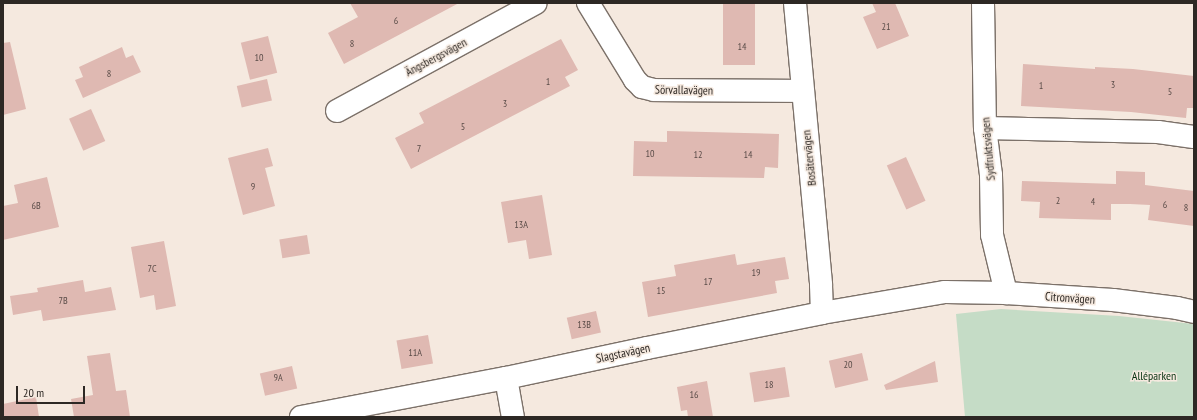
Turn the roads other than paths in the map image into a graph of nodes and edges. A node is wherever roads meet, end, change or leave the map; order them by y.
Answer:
1 (536, 3) edge
2 (588, 3) edge
3 (795, 3) edge
4 (983, 3) edge
5 (802, 91) junction
6 (337, 111) dead end
7 (985, 128) junction
8 (1194, 137) edge
9 (945, 292) joint
10 (1006, 293) junction
11 (1194, 312) edge
12 (822, 314) junction
13 (506, 378) junction
14 (302, 417) edge
15 (513, 417) edge

1 - 6 street, Ängsbergsvägen
2 - 5 street, Sörvallavägen
3 - 5 street, Bosätervägen
4 - 7 street, Sydfruktsvägen
5 - 12 street, Bosätervägen
7 - 8 street
7 - 10 street, Sydfruktsvägen
9 - 10 street, Citronvägen
9 - 12 street, Slagstavägen
10 - 11 street, Citronvägen
12 - 13 street, Slagstavägen
13 - 14 street, Slagstavägen
13 - 15 street

